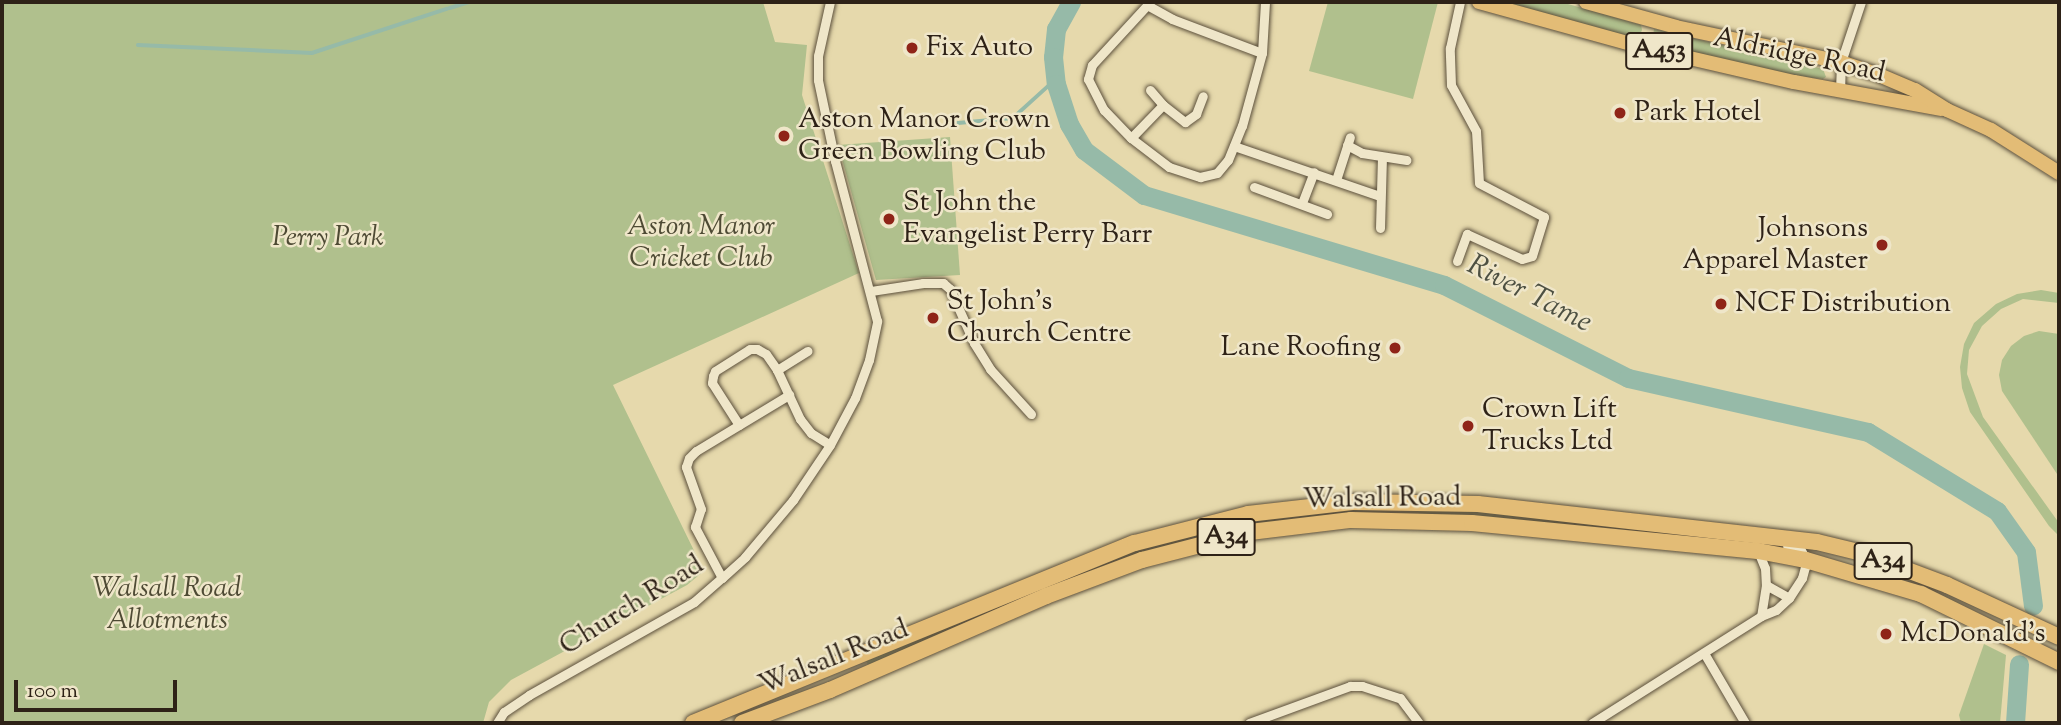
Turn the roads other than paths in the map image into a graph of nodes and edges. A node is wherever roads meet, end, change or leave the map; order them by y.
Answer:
1 (830, 2) edge
2 (1265, 2) edge
3 (1460, 2) edge
4 (1479, 2) edge
5 (1586, 2) edge
6 (1861, 2) edge
7 (1149, 3) edge
8 (1262, 53) junction
9 (1841, 62) junction
10 (1150, 90) dead end
11 (1840, 91) junction
12 (1203, 96) dead end
13 (1163, 105) junction
14 (1947, 110) junction
15 (1131, 138) junction
16 (1234, 146) junction
17 (1382, 158) junction
18 (1406, 160) dead end
19 (1314, 172) junction
20 (2059, 173) edge
21 (1336, 180) junction
22 (1254, 187) dead end
23 (1380, 195) junction
24 (1302, 203) junction
25 (1327, 214) dead end
26 (1380, 228) dead end
27 (1457, 261) dead end
28 (871, 291) junction
29 (807, 351) dead end
30 (777, 370) junction
31 (789, 396) junction
32 (1031, 414) dead end
33 (739, 425) junction
34 (830, 445) junction
35 (1693, 527) junction
36 (1759, 551) junction
37 (1806, 559) junction
38 (722, 578) junction
39 (1766, 585) junction
40 (1789, 598) junction
41 (1761, 616) junction
42 (2059, 628) edge
43 (2042, 629) junction
44 (2059, 637) edge
45 (1704, 653) junction
46 (2059, 662) edge
47 (497, 723) edge
48 (693, 723) edge
49 (742, 723) edge
50 (1249, 723) edge
51 (1419, 723) edge
52 (1592, 723) edge
53 (1745, 723) edge

1 - 28 street, Church Road
2 - 8 street
3 - 27 street
4 - 11 main road, Aldridge Road / A453
5 - 9 main road, Aldridge Road / A453
6 - 9 street
7 - 8 street
7 - 15 street
8 - 16 street
9 - 11 street
9 - 14 main road, Aldridge Road / A453
10 - 13 street
11 - 14 main road, Aldridge Road / A453
12 - 13 street
13 - 15 street
14 - 20 main road, Aldridge Road / A453
15 - 16 street
16 - 19 street
17 - 18 street
17 - 21 street
17 - 23 street
19 - 21 street
19 - 24 street
21 - 23 street
22 - 24 street
23 - 26 street
24 - 25 street
28 - 32 street
28 - 34 street, Church Road
29 - 30 street
30 - 31 street
30 - 33 street
31 - 33 street
31 - 34 street
33 - 38 street
34 - 38 street, Church Road
35 - 37 street, Walsall Road
35 - 43 highway, Walsall Road / A34
35 - 48 highway, Walsall Road / A34
36 - 37 highway, Walsall Road / A34
36 - 39 street
36 - 49 highway, Walsall Road / A34
37 - 40 street
37 - 46 highway, Walsall Road / A34
38 - 47 street, Church Road
39 - 40 street
39 - 41 street
40 - 41 street
41 - 45 street
42 - 43 main road
43 - 44 highway, Walsall Road / A34
45 - 52 street
45 - 53 street
50 - 51 street

